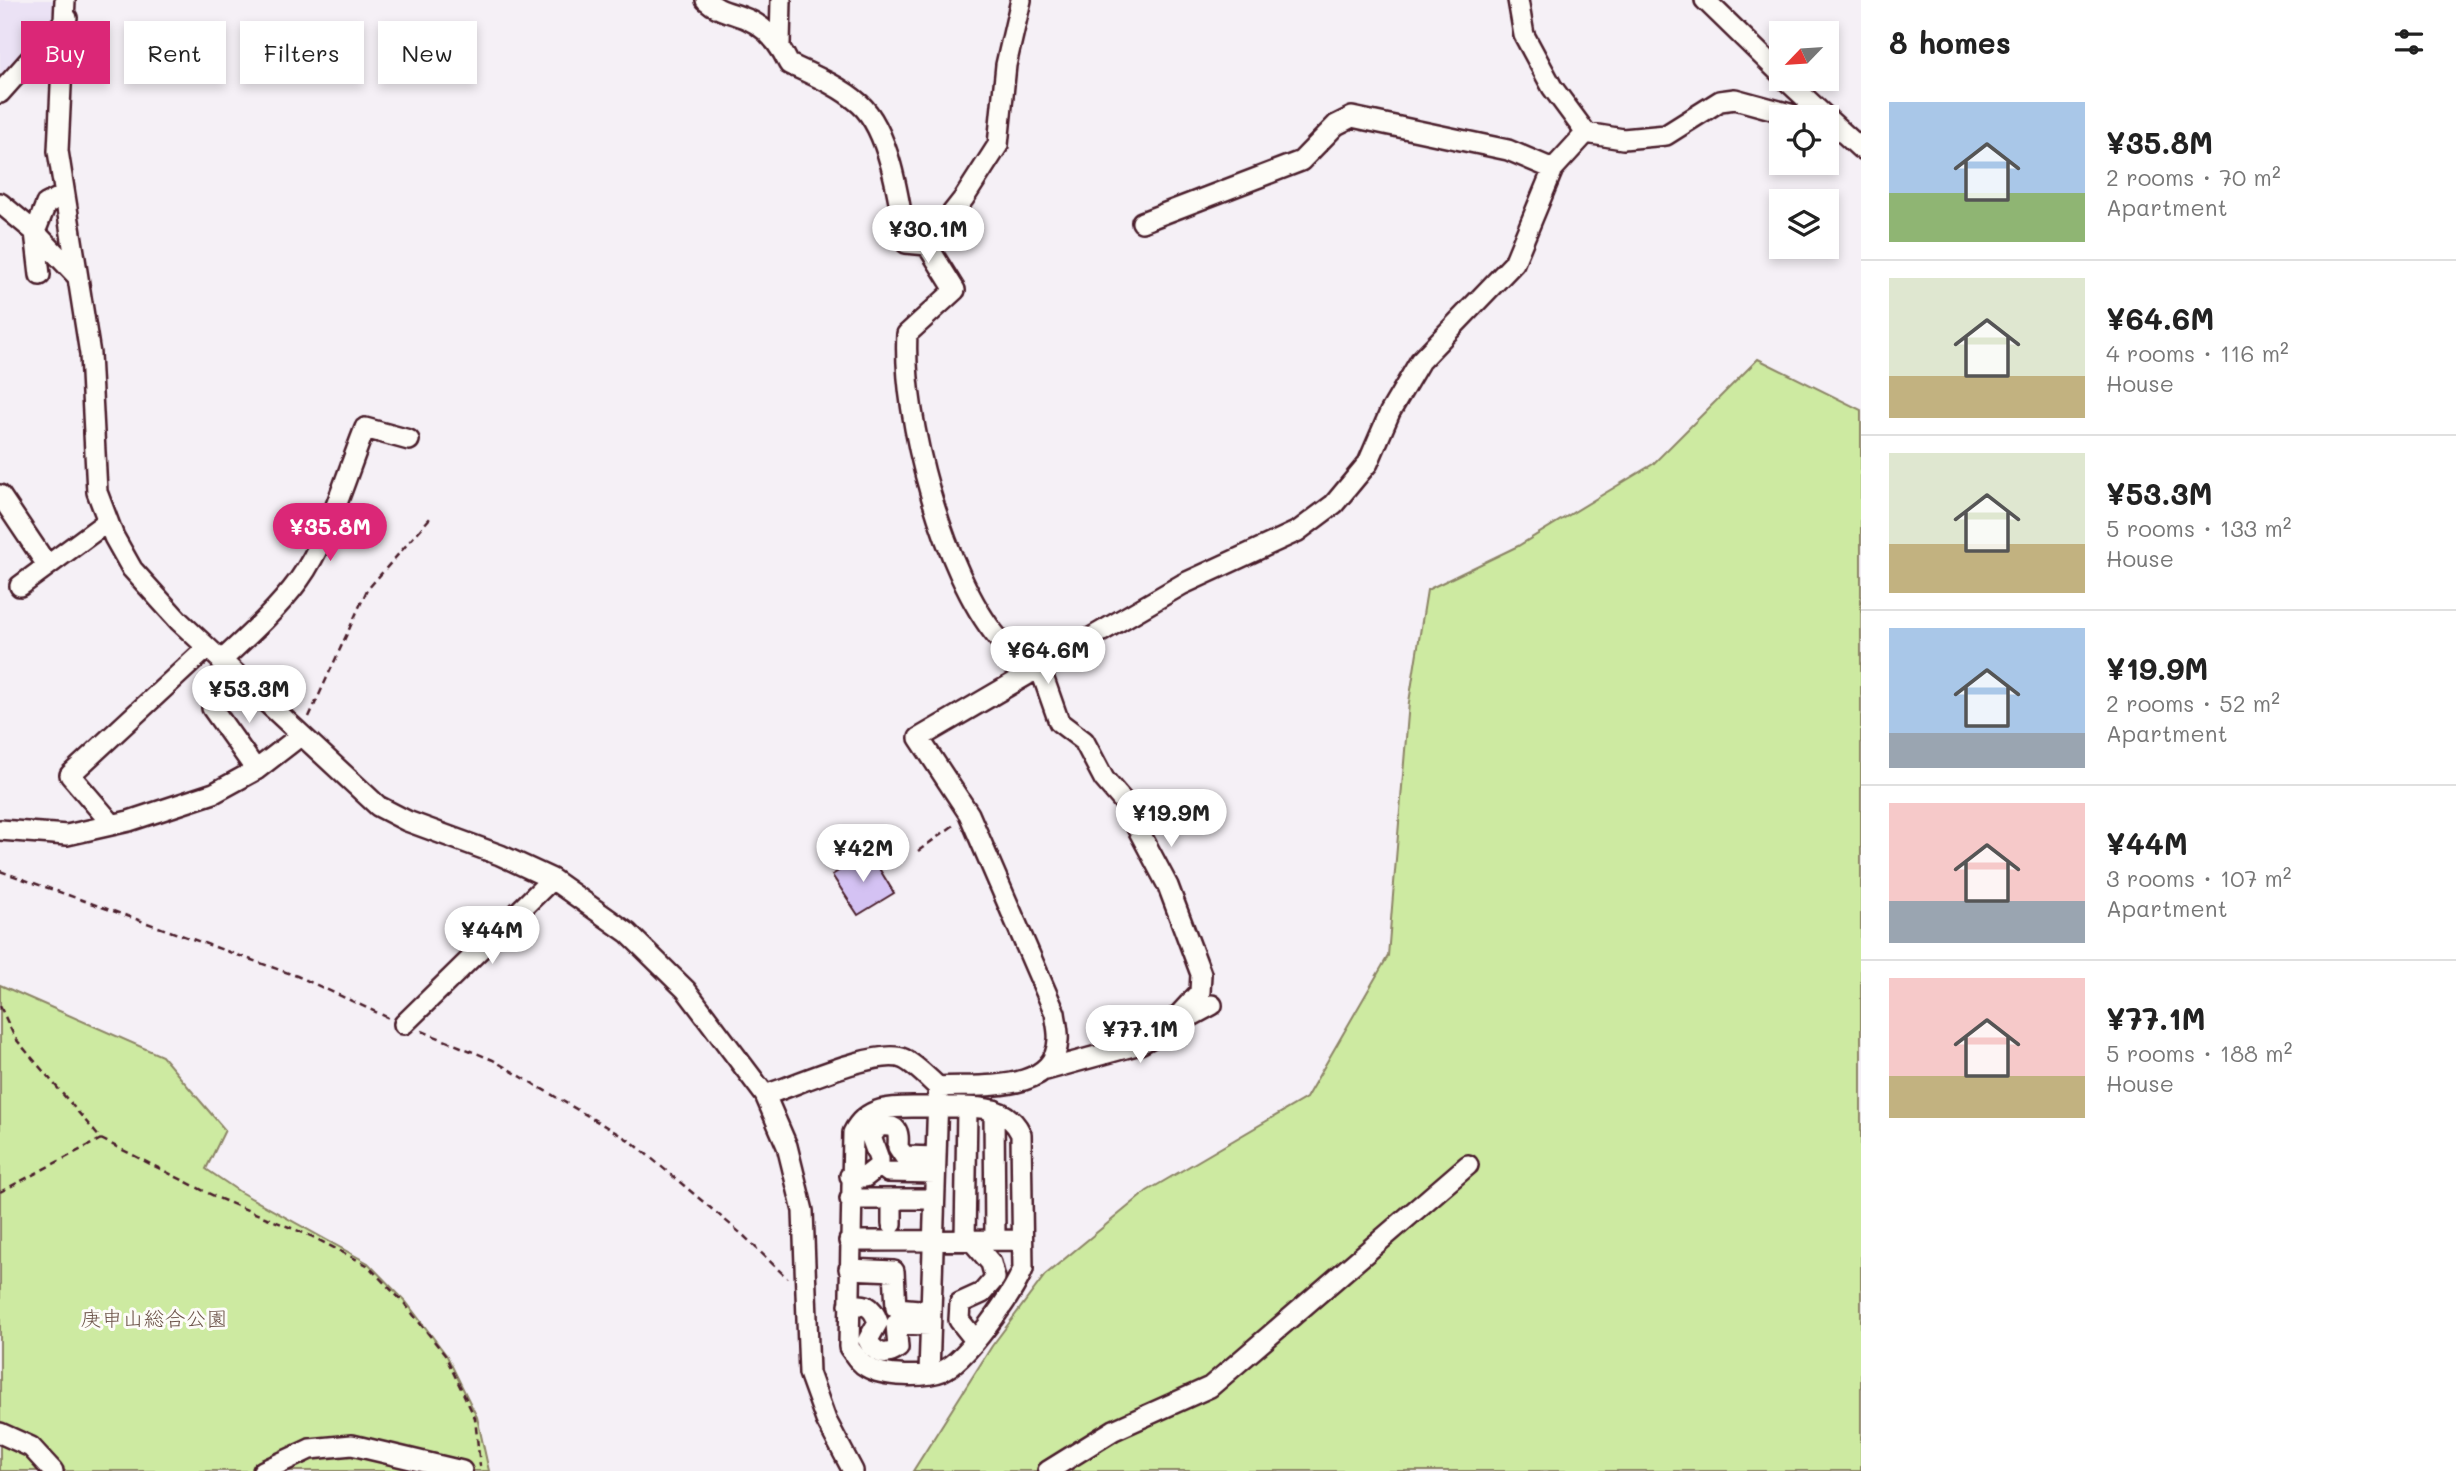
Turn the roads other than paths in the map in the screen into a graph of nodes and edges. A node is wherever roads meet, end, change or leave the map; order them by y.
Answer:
1 (65, 0) edge
2 (75, 0) edge
3 (706, 0) edge
4 (781, 0) edge
5 (1021, 0) edge
6 (1518, 0) edge
7 (1705, 0) edge
8 (66, 21) joint
9 (780, 44) junction
10 (1769, 62) edge
11 (21, 70) edge
12 (62, 84) edge
13 (1798, 91) edge
14 (0, 93) edge
15 (1813, 105) edge
16 (1769, 108) edge
17 (1839, 129) edge
18 (1586, 133) junction
19 (1861, 149) edge
20 (1553, 169) junction
21 (64, 195) junction
22 (0, 204) edge
23 (1142, 222) dead end
24 (35, 232) junction
25 (927, 245) junction
26 (40, 275) dead end
27 (76, 275) junction
28 (409, 440) dead end
29 (0, 495) edge
30 (108, 521) junction
31 (47, 565) junction
32 (20, 586) dead end
33 (214, 655) junction
34 (1036, 670) junction
35 (242, 681) junction
36 (300, 736) junction
37 (256, 770) junction
38 (111, 823) junction
39 (0, 830) edge
40 (552, 879) junction
41 (1212, 1005) dead end
42 (404, 1024) road end
43 (1163, 1032) junction
44 (1046, 1070) junction
45 (938, 1087) junction
46 (765, 1095) junction
47 (937, 1107) junction
48 (967, 1108) junction
49 (994, 1110) junction
50 (936, 1165) junction
51 (1468, 1165) dead end
52 (888, 1172) dead end
53 (850, 1176) junction
54 (850, 1199) junction
55 (892, 1199) junction
56 (934, 1199) junction
57 (892, 1224) dead end
58 (933, 1240) junction
59 (968, 1240) junction
60 (995, 1240) junction
61 (1022, 1240) junction
62 (849, 1241) junction
63 (849, 1269) junction
64 (849, 1305) junction
65 (930, 1318) junction
66 (975, 1340) junction
67 (929, 1374) junction
68 (0, 1433) edge
69 (53, 1471) edge
70 (263, 1471) edge
71 (462, 1471) edge
72 (853, 1471) edge
73 (1048, 1471) edge

1 - 8 street
2 - 8 street
3 - 9 street
4 - 9 street
5 - 25 street
6 - 18 street
7 - 10 street
9 - 25 street
11 - 14 street
12 - 21 street
13 - 15 street
16 - 18 street
17 - 19 street
18 - 20 street
20 - 23 street
20 - 34 street
21 - 24 street
21 - 27 street
22 - 24 street
24 - 26 street
24 - 27 street
25 - 34 street
27 - 30 street
28 - 33 street
29 - 31 street
30 - 31 street
30 - 33 street
31 - 32 street
33 - 35 street
33 - 38 street
34 - 43 street
34 - 44 street
35 - 36 street
35 - 37 street
36 - 37 street
36 - 40 street
37 - 38 street
38 - 39 street
40 - 42 street
40 - 46 street
41 - 43 street
43 - 44 street
44 - 45 street
45 - 46 street
45 - 47 street
46 - 72 street
47 - 48 street
47 - 50 street
47 - 53 street
48 - 49 street
48 - 59 street
49 - 60 street
49 - 61 street
50 - 52 street
50 - 53 street
50 - 56 street
51 - 73 street
53 - 54 street
54 - 55 street
54 - 62 street
55 - 56 street
55 - 57 street
56 - 58 street
58 - 59 street
58 - 62 street
58 - 65 street
59 - 60 street
59 - 66 street
60 - 61 street
61 - 66 street
62 - 63 street
63 - 64 street
63 - 65 street
64 - 65 street
64 - 67 street
65 - 67 street
66 - 67 street
68 - 69 street
70 - 71 street

